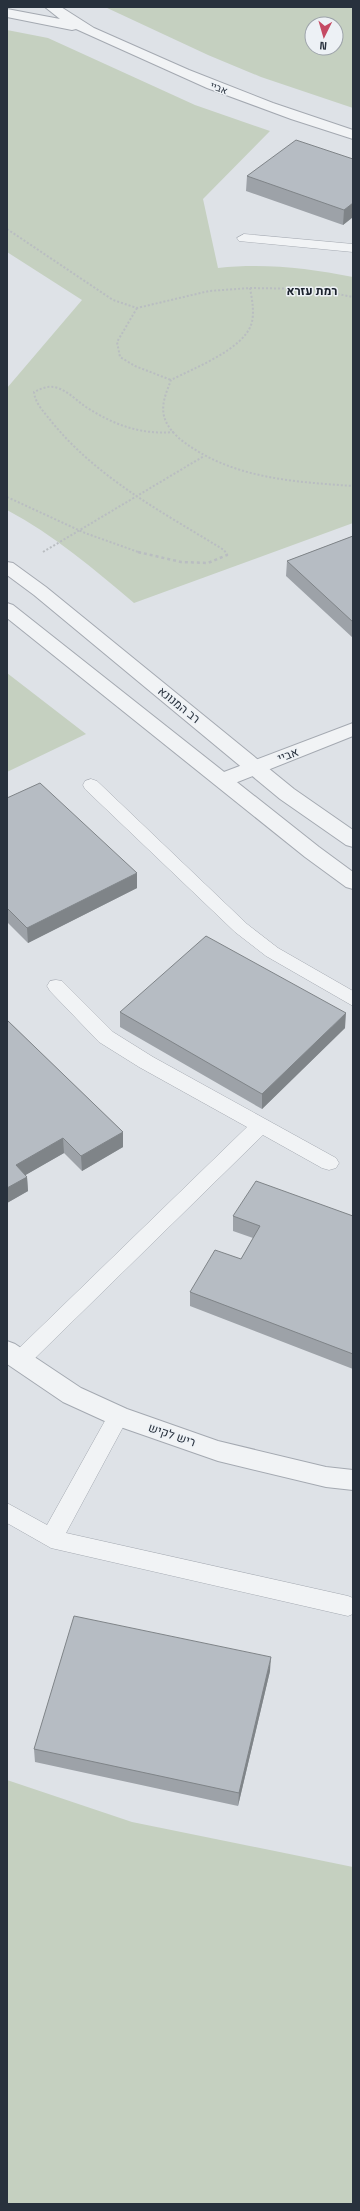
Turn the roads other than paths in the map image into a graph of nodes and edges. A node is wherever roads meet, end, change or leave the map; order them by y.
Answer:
1 (52, 7) edge
2 (7, 13) edge
3 (88, 30) junction
4 (353, 135) edge
5 (244, 238) dead end
6 (353, 248) edge
7 (10, 569) edge
8 (7, 609) edge
9 (353, 729) edge
10 (256, 768) junction
11 (223, 780) junction
12 (91, 785) dead end
13 (353, 840) edge
14 (353, 882) edge
15 (56, 986) dead end
16 (353, 999) edge
17 (261, 1125) junction
18 (329, 1163) dead end
19 (13, 1355) edge
20 (118, 1416) junction
21 (353, 1480) edge
22 (7, 1512) edge
23 (51, 1539) junction
24 (348, 1606) dead end

1 - 3 street, אביי
2 - 3 street, אביי
3 - 4 street, אביי
5 - 6 lane
7 - 10 street, רב המנונא
8 - 11 street
9 - 10 street, אביי
10 - 11 street, אביי
10 - 13 street, רב המנונא
11 - 14 street
12 - 16 lane
15 - 17 lane
17 - 18 lane
17 - 19 lane
19 - 20 street, ריש לקיש
20 - 21 street, ריש לקיש
20 - 23 lane
22 - 23 lane
23 - 24 lane

